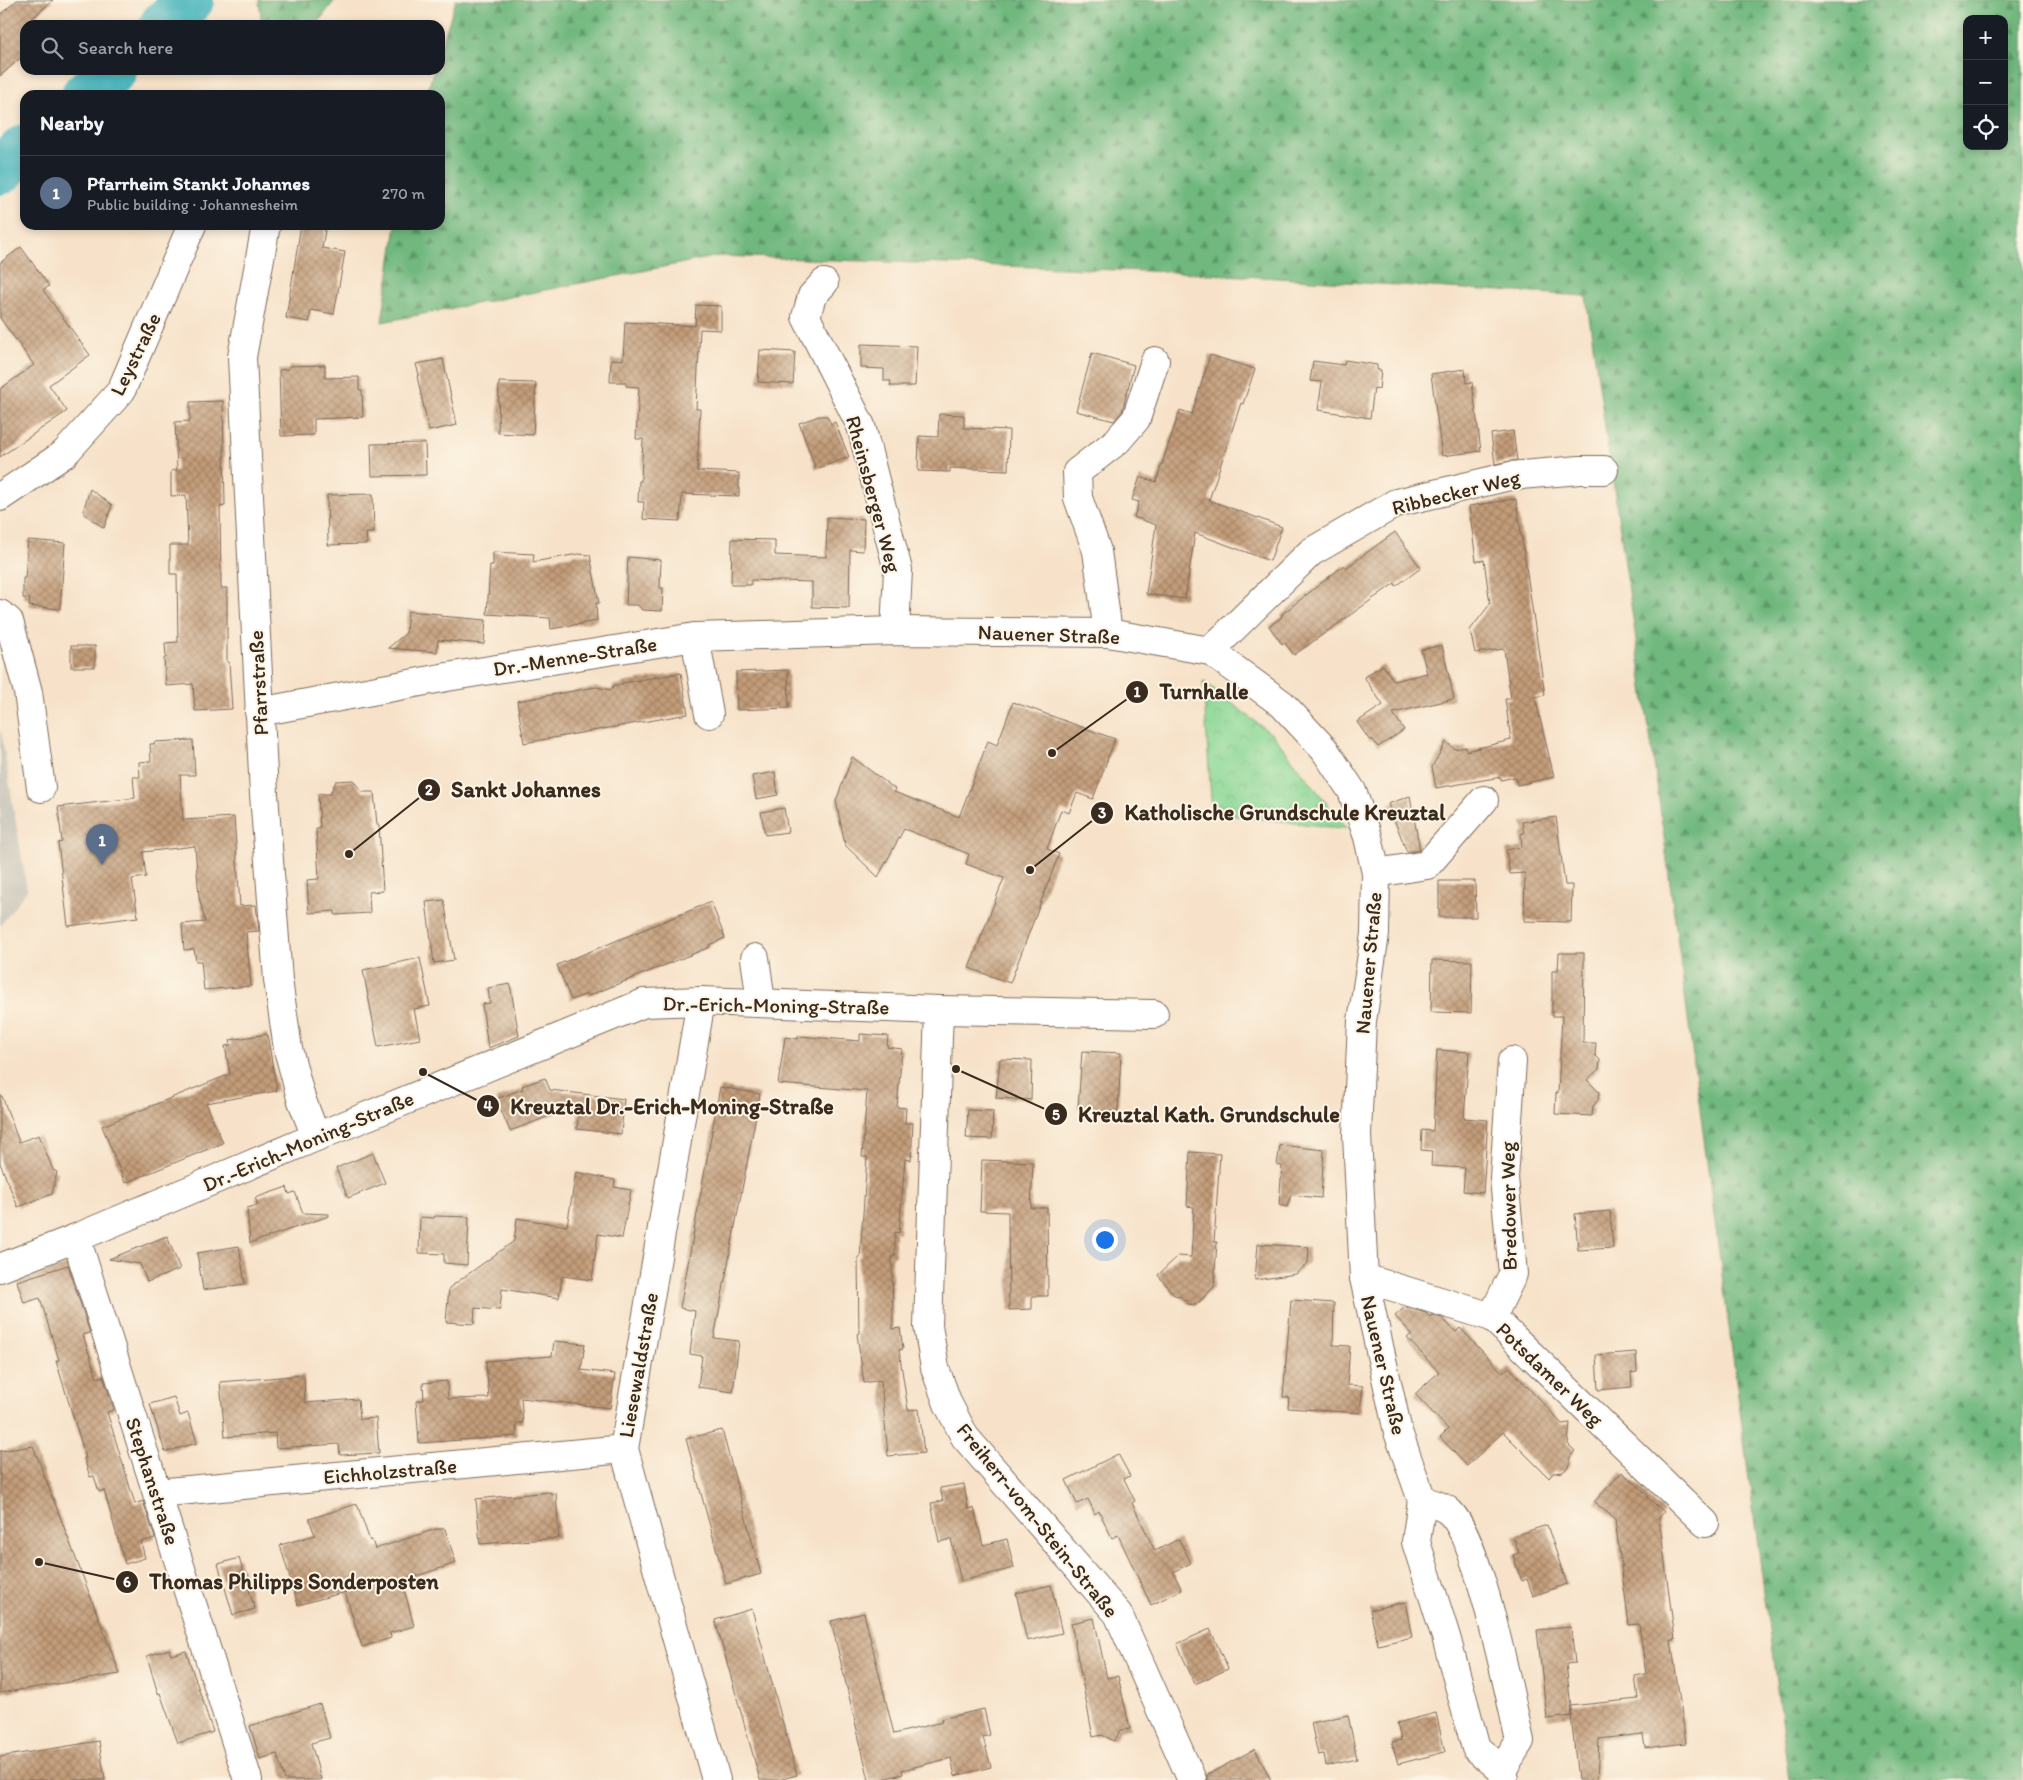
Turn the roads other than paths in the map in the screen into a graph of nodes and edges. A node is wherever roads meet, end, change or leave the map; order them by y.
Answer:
1 (190, 230) edge
2 (265, 230) edge
3 (824, 283) dead end
4 (1155, 361) dead end
5 (1604, 470) dead end
6 (0, 497) edge
7 (0, 614) edge
8 (895, 631) junction
9 (1108, 633) junction
10 (695, 637) junction
11 (1210, 651) junction
12 (259, 712) junction
13 (709, 714) dead end
14 (41, 788) dead end
15 (1484, 800) dead end
16 (1376, 873) junction
17 (755, 958) dead end
18 (701, 1001) junction
19 (760, 1002) junction
20 (939, 1010) junction
21 (1154, 1014) dead end
22 (1512, 1061) dead end
23 (316, 1137) junction
24 (76, 1238) junction
25 (0, 1268) edge
26 (1364, 1278) junction
27 (1492, 1317) junction
28 (624, 1449) junction
29 (157, 1493) junction
30 (1422, 1500) junction
31 (1706, 1523) dead end
32 (1503, 1775) edge
33 (1187, 1779) edge
34 (248, 1780) edge
35 (716, 1780) edge

1 - 6 street, Leystraße
2 - 12 street, Pfarrstraße
3 - 8 street, Rheinsberger Weg
4 - 9 street
5 - 11 street, Ribbecker Weg
7 - 14 street
8 - 9 street, Nauener Straße
8 - 10 street, Dr.-Menne-Straße
9 - 11 street, Nauener Straße
10 - 12 street, Dr.-Menne-Straße
10 - 13 street
11 - 16 street, Nauener Straße
12 - 23 street, Pfarrstraße
15 - 16 street
16 - 26 street, Nauener Straße
17 - 19 street
18 - 19 street, Dr.-Erich-Moning-Straße
18 - 23 street, Dr.-Erich-Moning-Straße
18 - 28 street, Liesewaldstraße
19 - 20 street, Dr.-Erich-Moning-Straße
20 - 21 street, Dr.-Erich-Moning-Straße
20 - 33 street, Freiherr-vom-Stein-Straße
22 - 27 street, Bredower Weg
23 - 24 street, Dr.-Erich-Moning-Straße
24 - 25 street, Dr.-Erich-Moning-Straße
24 - 29 street, Stephanstraße
26 - 27 street, Potsdamer Weg
26 - 30 street, Nauener Straße
27 - 31 street, Potsdamer Weg
28 - 29 street, Eichholzstraße
28 - 35 street, Liesewaldstraße
29 - 34 street, Stephanstraße
30 - 32 street, Nauener Straße
30 - 32 street, Nauener Straße

